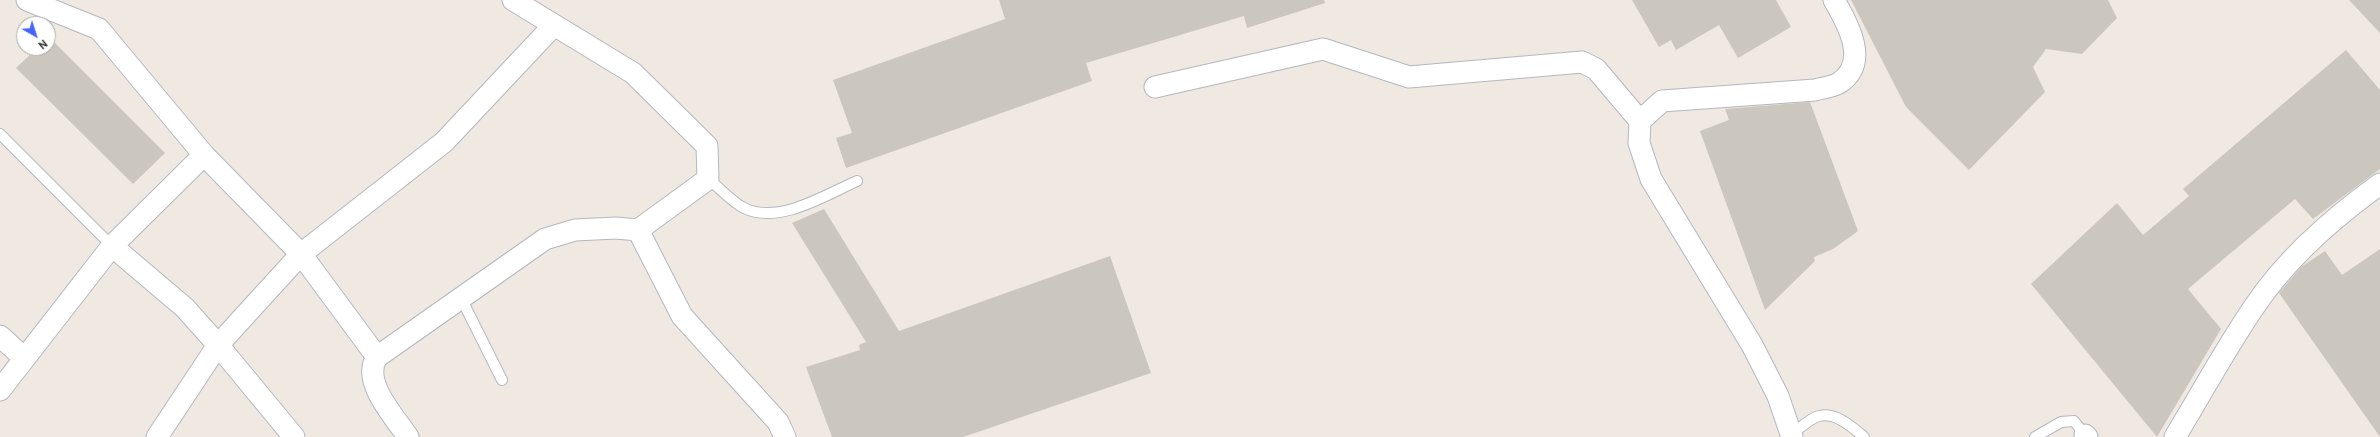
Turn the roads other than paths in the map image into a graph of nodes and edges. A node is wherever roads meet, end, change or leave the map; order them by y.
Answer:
1 (27, 0) edge
2 (513, 0) edge
3 (1834, 0) edge
4 (554, 25) junction
5 (1155, 87) dead end
6 (1640, 121) junction
7 (0, 134) edge
8 (204, 155) junction
9 (708, 179) junction
10 (857, 180) dead end
11 (2380, 184) edge
12 (638, 230) junction
13 (112, 246) junction
14 (301, 254) junction
15 (461, 298) junction
16 (0, 336) edge
17 (218, 345) junction
18 (377, 357) junction
19 (24, 358) junction
20 (502, 380) dead end
21 (0, 390) edge
22 (1792, 435) edge
23 (2086, 436) edge
24 (157, 437) edge
25 (294, 437) edge
26 (408, 437) edge
27 (785, 437) edge
28 (1864, 437) edge
29 (2034, 437) edge
30 (2176, 437) edge

1 - 8 street
2 - 4 street
3 - 6 street
4 - 9 street
4 - 14 street
5 - 6 street
6 - 22 street
7 - 13 lane
8 - 13 street
8 - 14 street
9 - 10 lane
9 - 12 street
11 - 30 street
12 - 15 street
12 - 27 street
13 - 17 street
13 - 19 street
14 - 17 street
14 - 18 street
15 - 18 street
15 - 20 lane
16 - 19 street
17 - 24 street
17 - 25 street
18 - 26 street
19 - 21 street
22 - 28 lane
23 - 29 lane

